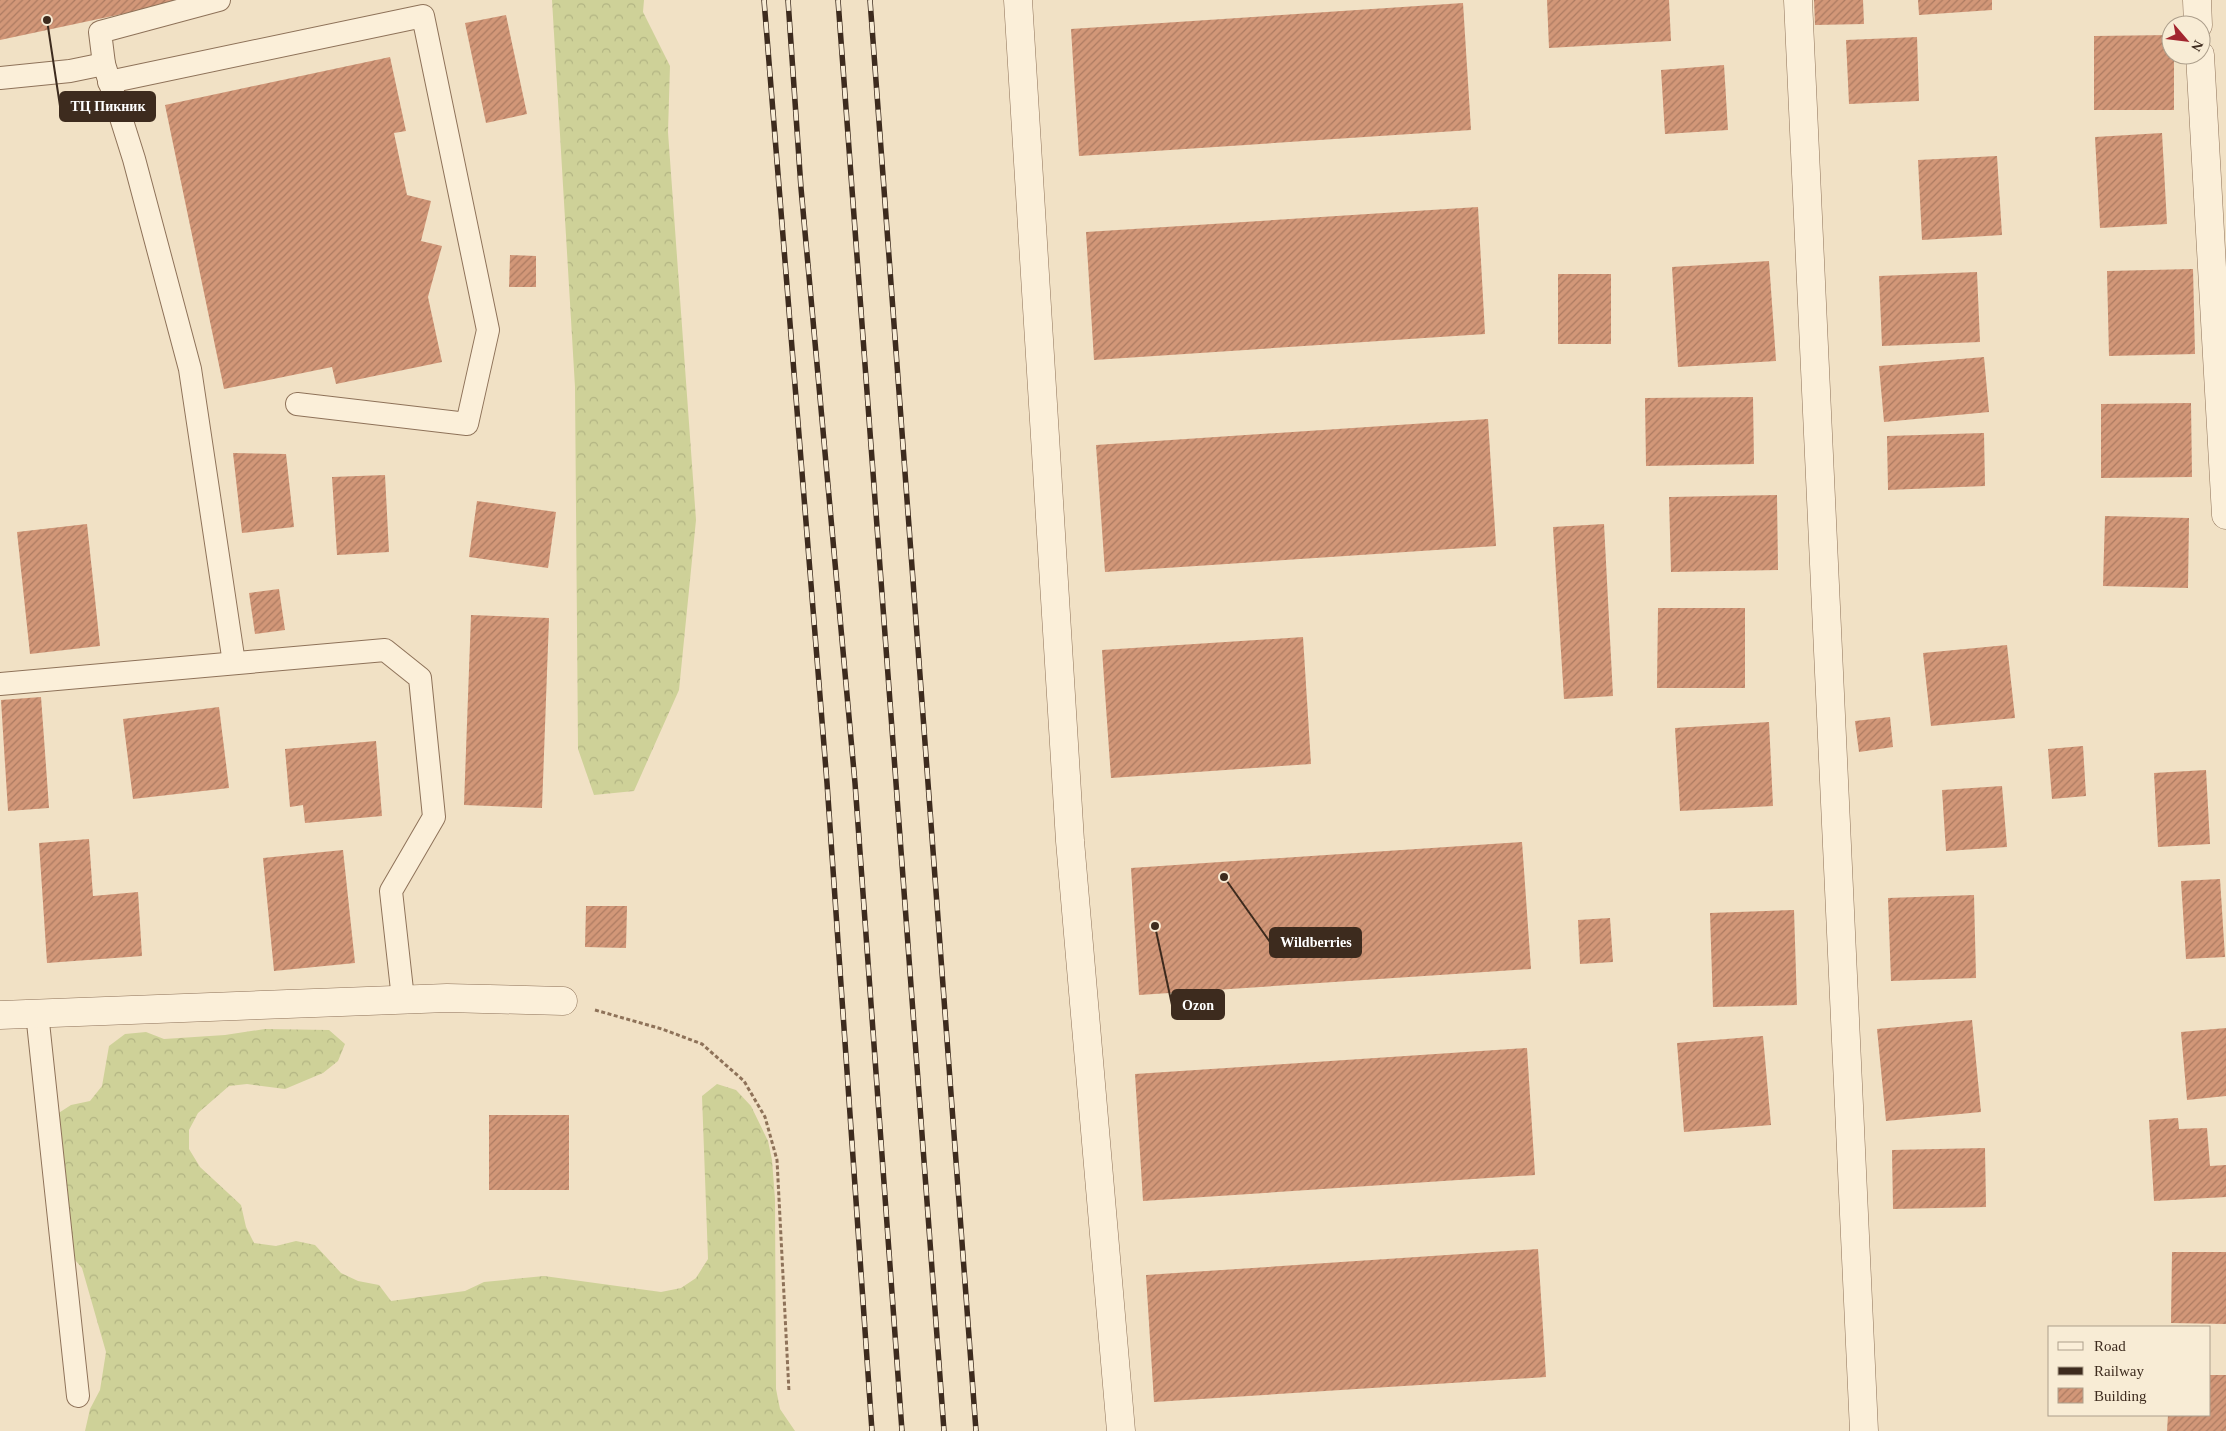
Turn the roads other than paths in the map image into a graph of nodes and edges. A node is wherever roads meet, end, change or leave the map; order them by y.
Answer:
1 (219, 0) edge
2 (1018, 0) edge
3 (1798, 0) edge
4 (2197, 0) edge
5 (2198, 15) edge
6 (2201, 65) edge
7 (107, 73) junction
8 (0, 78) edge
9 (297, 404) dead end
10 (2226, 515) edge
11 (234, 663) junction
12 (0, 684) edge
13 (403, 999) junction
14 (563, 1001) road end
15 (37, 1013) junction
16 (0, 1015) edge
17 (78, 1396) dead end
18 (1121, 1431) edge
19 (1864, 1431) edge

1 - 7 lane
2 - 18 street
3 - 19 street
4 - 5 street
6 - 10 street
7 - 8 lane
7 - 9 lane
7 - 11 lane
11 - 12 lane
11 - 13 lane
13 - 14 street
13 - 15 street
15 - 16 street
15 - 17 lane

